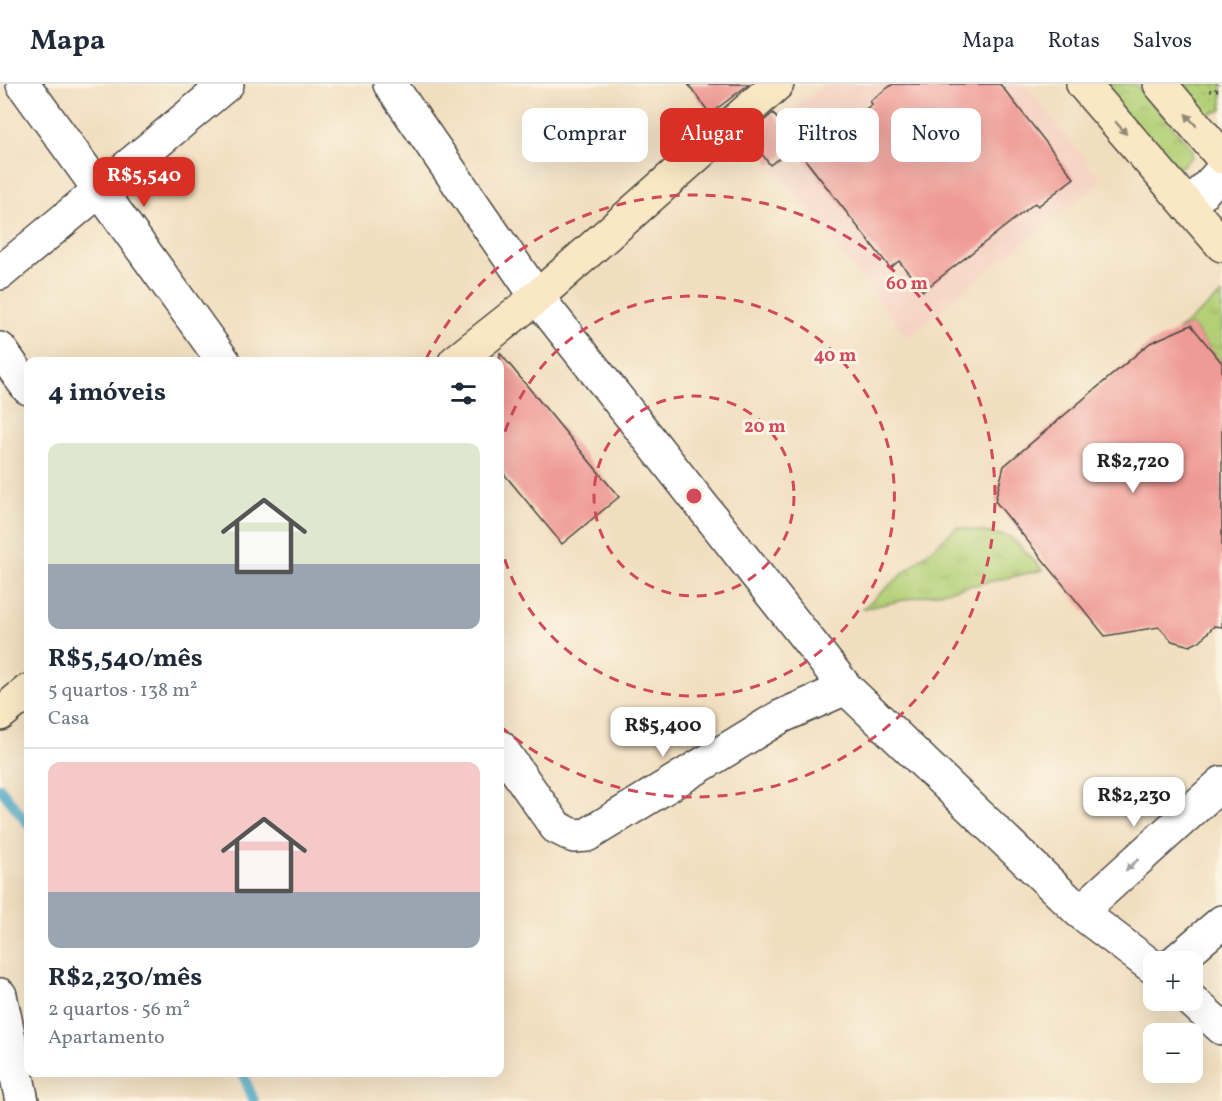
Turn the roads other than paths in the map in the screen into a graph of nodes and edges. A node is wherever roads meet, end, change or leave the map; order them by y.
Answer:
1 (23, 84) edge
2 (227, 84) edge
3 (390, 84) edge
4 (777, 84) edge
5 (1083, 84) edge
6 (1160, 84) edge
7 (1222, 157) edge
8 (1222, 171) edge
9 (99, 189) junction
10 (1189, 207) junction
11 (1222, 245) edge
12 (0, 273) edge
13 (537, 297) junction
14 (0, 349) edge
15 (220, 357) edge
16 (461, 357) edge
17 (24, 382) edge
18 (846, 688) junction
19 (24, 694) edge
20 (0, 714) edge
21 (504, 753) edge
22 (1222, 783) edge
23 (1080, 912) junction
24 (1222, 922) edge
25 (1188, 951) edge
26 (1143, 960) edge
27 (0, 995) edge
28 (1203, 1011) edge
29 (1222, 1028) edge
30 (22, 1101) edge

1 - 9 street
2 - 9 street
3 - 13 street
4 - 13 street
5 -> 10 street
7 -> 6 street
8 - 10 street
9 - 12 street
9 - 15 street
10 - 11 street
13 - 16 street
13 - 18 street
14 - 17 street
18 - 21 street
18 - 23 street
19 - 20 street
22 -> 23 street
23 - 26 street
24 - 25 street
27 - 30 street
28 - 29 street

